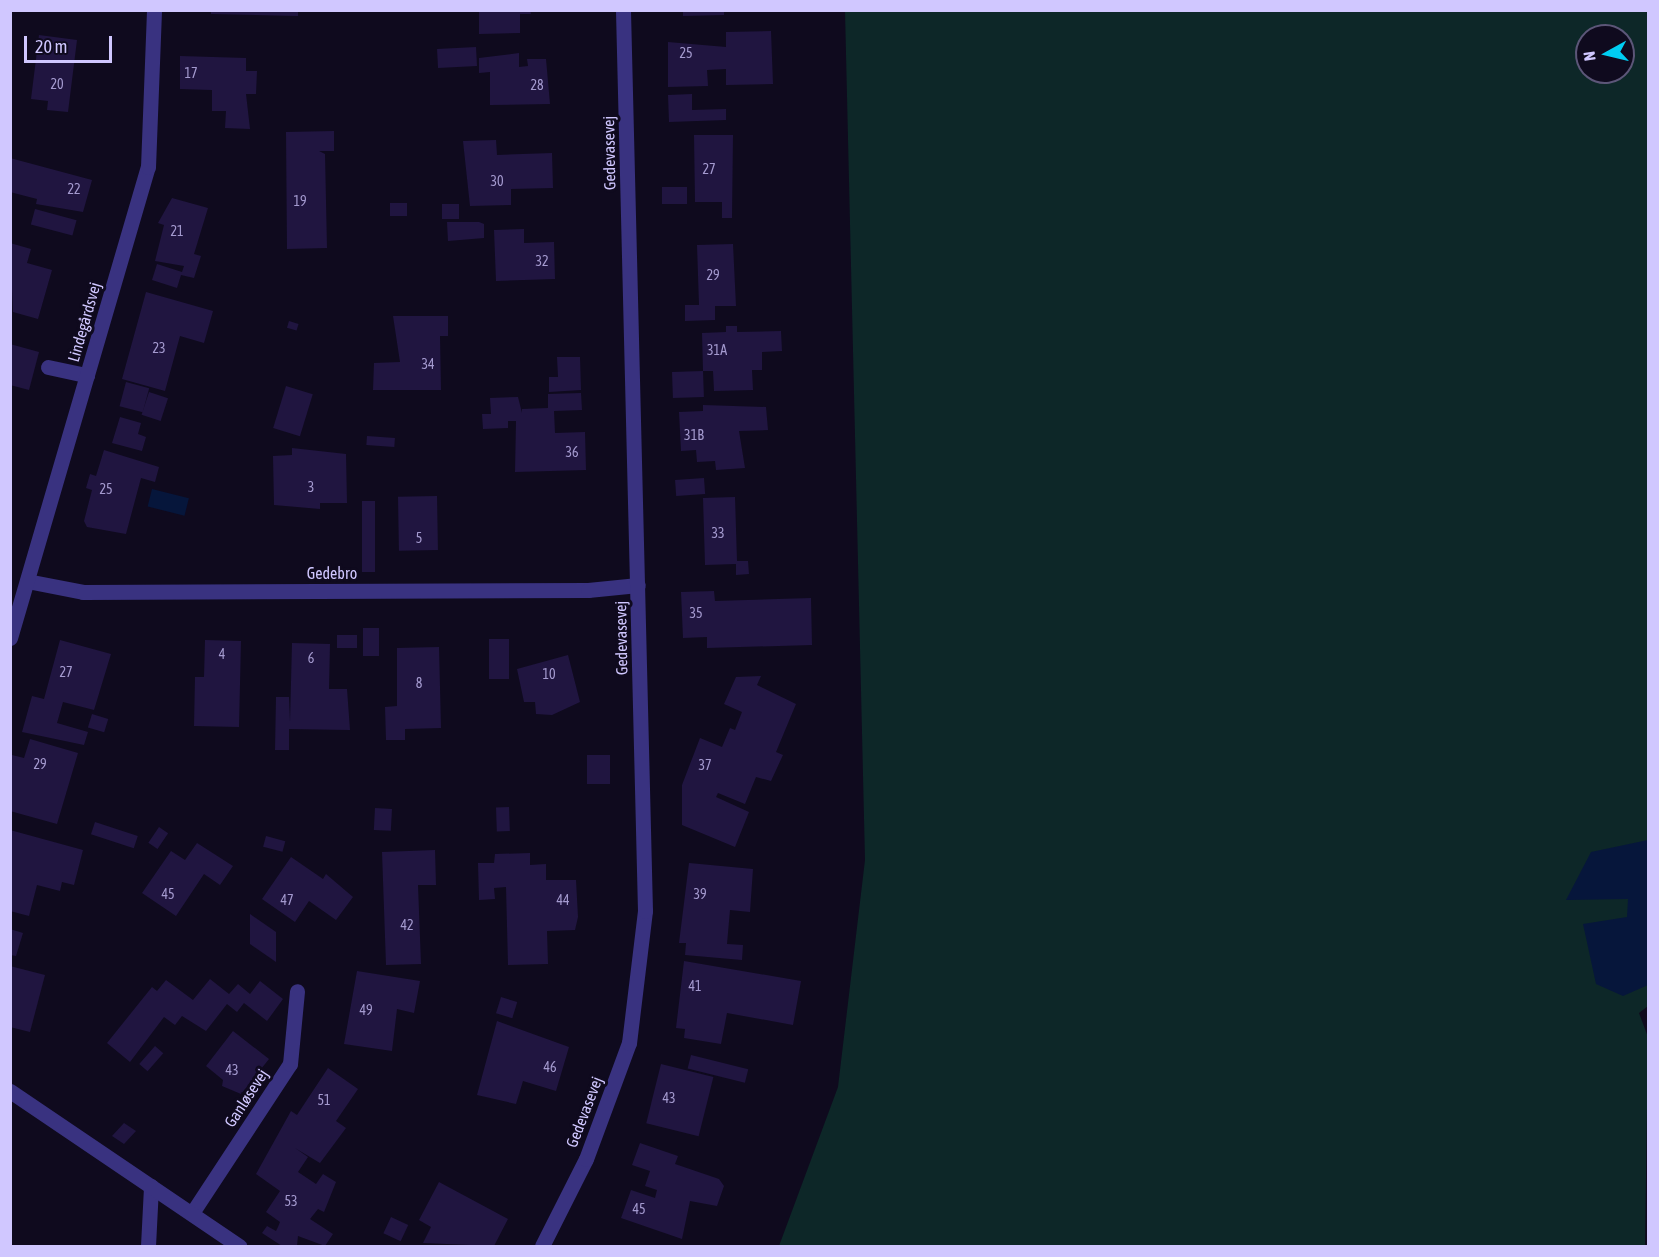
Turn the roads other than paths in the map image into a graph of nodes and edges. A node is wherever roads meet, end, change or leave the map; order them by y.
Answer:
1 (153, 10) edge
2 (623, 10) edge
3 (48, 367) dead end
4 (87, 375) junction
5 (27, 581) junction
6 (638, 585) junction
7 (10, 638) edge
8 (297, 991) dead end
9 (10, 1091) edge
10 (151, 1186) junction
11 (192, 1213) junction
12 (148, 1246) edge
13 (239, 1246) edge
14 (542, 1246) edge

1 - 4 street, Lindegårdsvej
2 - 6 street, Gedevasevej
3 - 4 street
4 - 5 street, Lindegårdsvej
5 - 6 street, Gedebro
5 - 7 street, Lindegårdsvej
6 - 14 street, Gedevasevej
8 - 11 street, Ganløsevej
9 - 10 street
10 - 11 street
10 - 12 street
11 - 13 street

